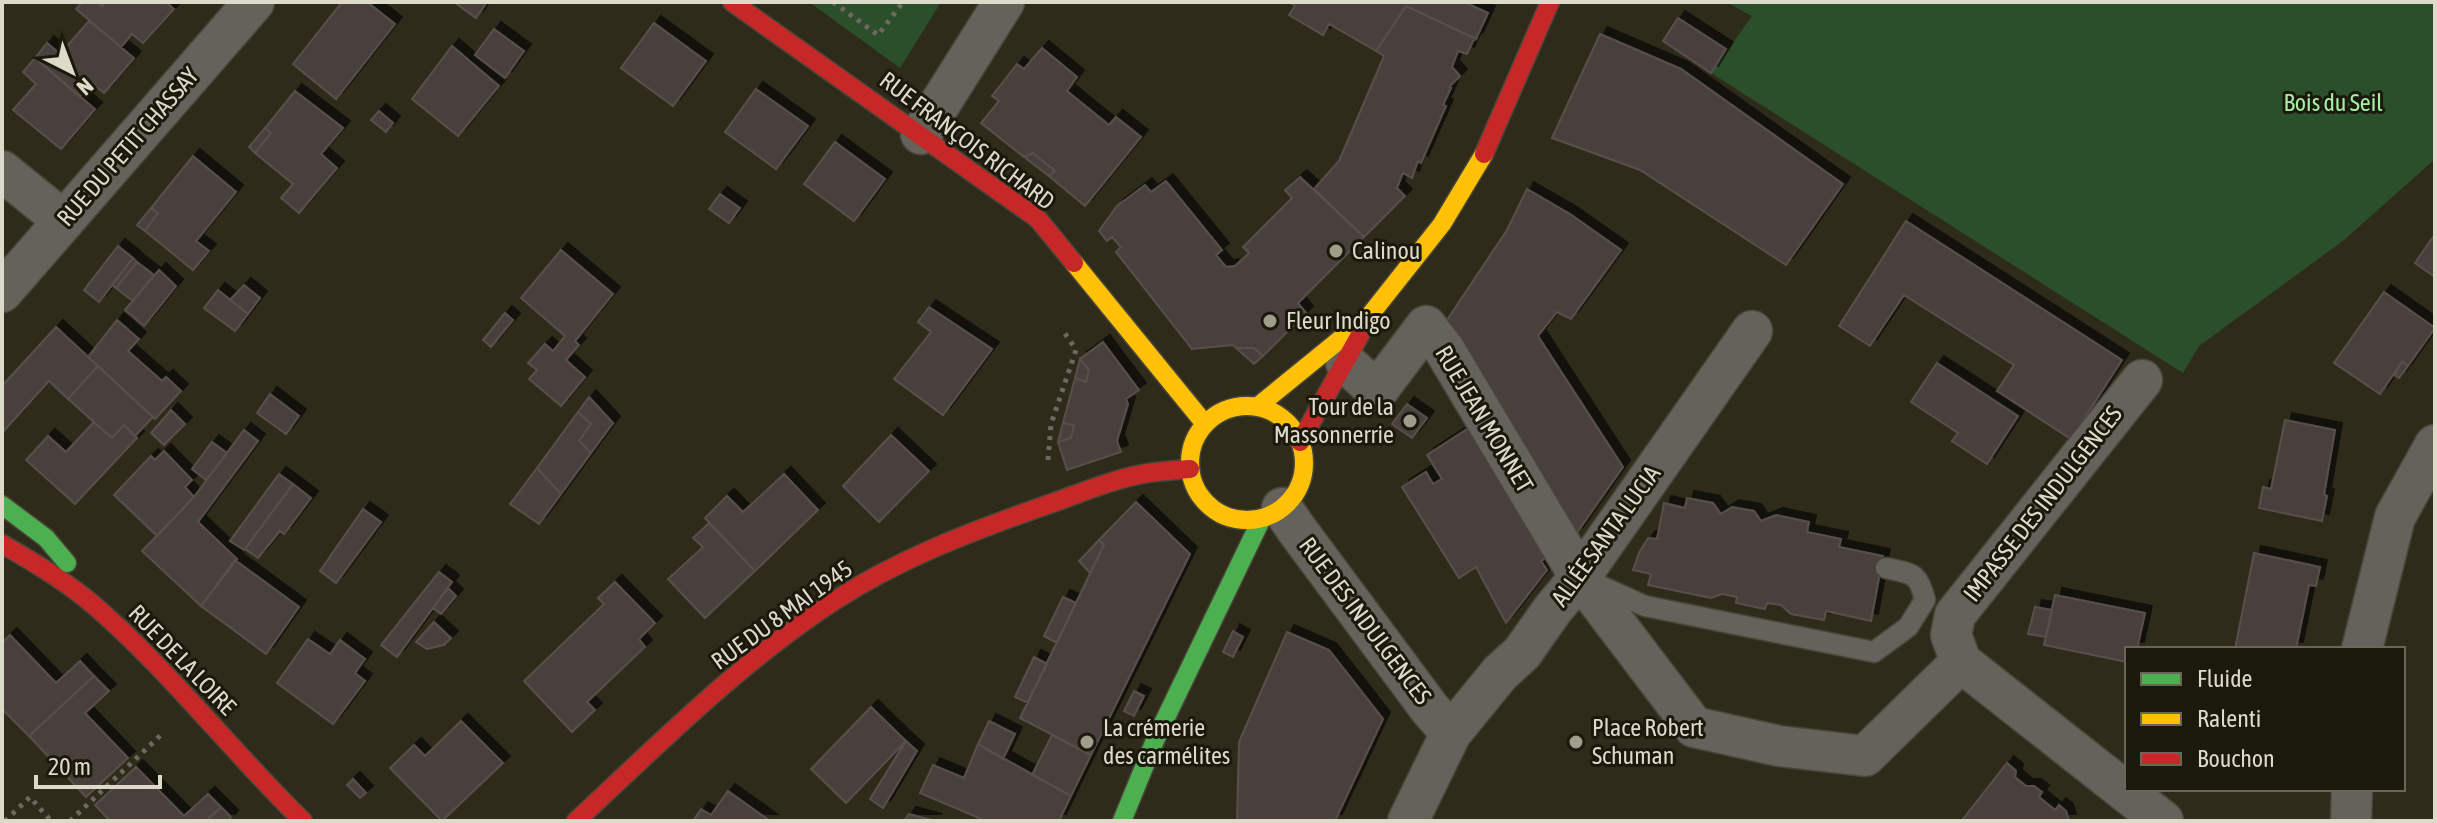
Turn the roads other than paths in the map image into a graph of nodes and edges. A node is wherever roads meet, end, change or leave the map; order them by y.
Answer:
1 (254, 2) edge
2 (732, 2) edge
3 (1004, 2) edge
4 (1550, 2) edge
5 (921, 134) junction
6 (2, 171) edge
7 (64, 221) junction
8 (2, 292) edge
9 (1370, 315) junction
10 (1752, 331) dead end
11 (1346, 363) junction
12 (2142, 380) dead end
13 (1257, 407) junction
14 (1205, 424) junction
15 (1300, 442) junction
16 (2435, 445) edge
17 (1190, 469) junction
18 (2, 505) edge
19 (1272, 513) junction
20 (1222, 514) junction
21 (1219, 539) dead end
22 (2, 544) edge
23 (1217, 564) dead end
24 (1886, 568) dead end
25 (1580, 577) junction
26 (93, 602) junction
27 (1214, 612) junction
28 (2362, 647) edge
29 (1961, 662) junction
30 (1451, 733) junction
31 (2352, 791) edge
32 (1413, 819) edge
33 (303, 821) edge
34 (576, 821) edge
35 (1122, 821) edge
36 (2163, 821) edge
37 (2351, 821) edge

1 - 7 street, RUE DU PETIT CHASSAY
2 - 5 street, RUE FRANÇOIS RICHARD
3 - 5 street
4 - 9 street
5 - 14 street, RUE FRANÇOIS RICHARD
6 - 7 street
7 - 8 street, RUE DU PETIT CHASSAY
9 - 11 street
9 - 13 street
10 - 25 street, ALLÉE SANTA LUCIA
11 - 15 street
11 - 25 street, RUE JEAN MONNET
12 - 29 street, IMPASSE DES INDULGENCES
13 - 14 street
13 - 15 street
14 - 17 street
15 - 19 street
16 - 28 street
17 - 20 street
17 - 34 street, RUE DU 8 MAI 1945
18 - 26 street, RUE DE LA LOIRE
19 - 20 street
19 - 27 street
19 - 30 street, RUE DES INDULGENCES
20 - 21 street
22 - 26 street, RUE DE LA LOIRE
23 - 27 street
24 - 25 lane
25 - 29 street
25 - 30 street, ALLÉE SANTA LUCIA
26 - 33 street, RUE DE LA LOIRE
27 - 35 street
29 - 36 street
30 - 32 street, ALLÉE SANTA LUCIA
31 - 37 street

